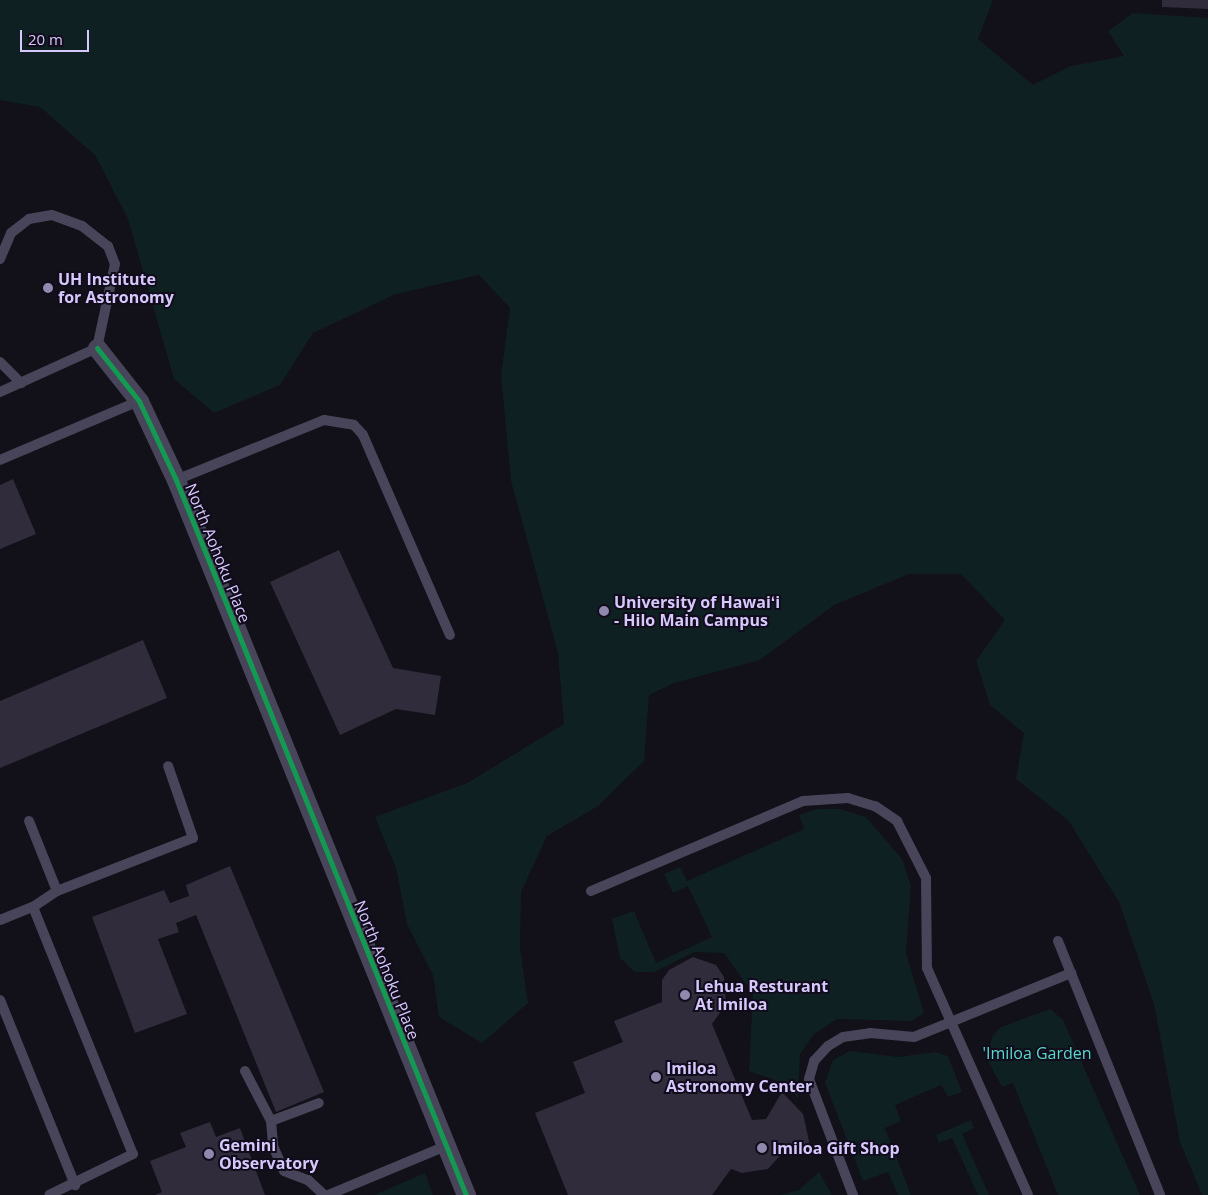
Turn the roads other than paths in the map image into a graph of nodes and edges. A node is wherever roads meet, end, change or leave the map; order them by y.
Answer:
1 (0, 259) edge
2 (97, 348) junction
3 (0, 362) edge
4 (21, 383) junction
5 (0, 392) edge
6 (139, 402) junction
7 (0, 460) edge
8 (176, 480) junction
9 (450, 635) dead end
10 (168, 766) dead end
11 (29, 821) dead end
12 (57, 891) junction
13 (591, 891) dead end
14 (33, 907) junction
15 (0, 920) edge
16 (1058, 941) dead end
17 (1071, 973) junction
18 (0, 1000) edge
19 (952, 1021) junction
20 (244, 1071) dead end
21 (319, 1103) dead end
22 (271, 1121) junction
23 (446, 1146) junction
24 (75, 1185) junction
25 (49, 1195) edge
26 (324, 1195) edge
27 (328, 1195) edge
28 (466, 1195) edge
29 (853, 1195) edge
30 (1028, 1195) edge
31 (1160, 1195) edge

1 - 2 lane
2 - 4 lane
2 - 6 street, North Aohoku Place
3 - 4 lane
4 - 5 lane
6 - 7 lane
6 - 8 street, North Aohoku Place
8 - 9 lane
8 - 23 street, North Aohoku Place
10 - 12 lane
11 - 12 lane
12 - 14 lane
13 - 19 lane
14 - 15 lane
14 - 24 lane
16 - 17 lane
17 - 19 lane
17 - 31 lane
18 - 24 lane
19 - 29 lane
19 - 30 lane
20 - 22 lane
21 - 22 lane
22 - 26 lane
23 - 27 lane
23 - 28 street, North Aohoku Place
24 - 25 lane

